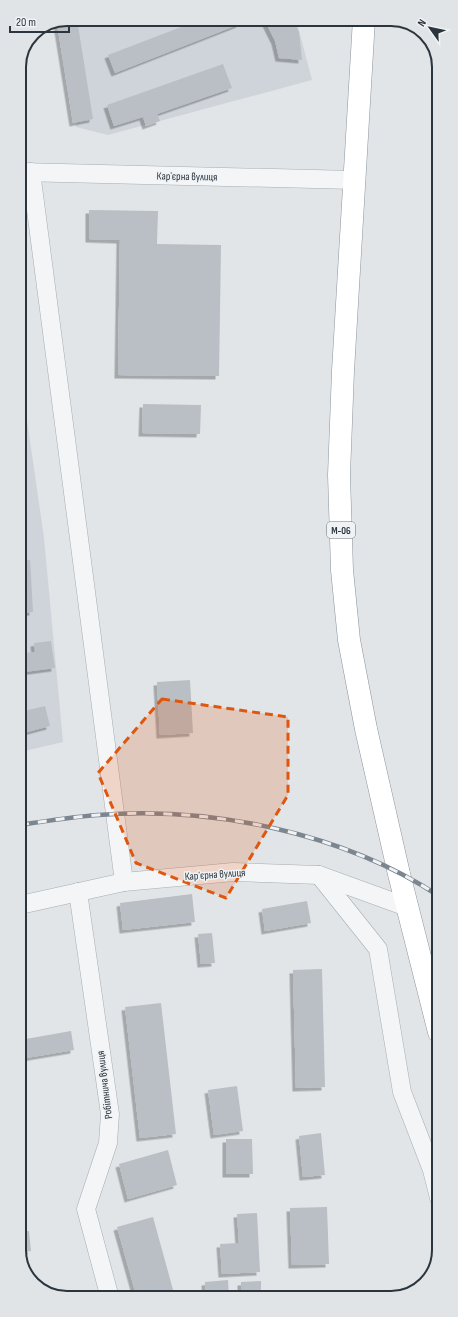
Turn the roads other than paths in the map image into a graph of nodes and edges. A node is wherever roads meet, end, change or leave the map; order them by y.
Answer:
1 (364, 26) edge
2 (26, 172) edge
3 (26, 179) edge
4 (354, 180) junction
5 (319, 875) junction
6 (124, 882) junction
7 (78, 892) junction
8 (26, 904) edge
9 (407, 907) junction
10 (432, 1005) edge
11 (432, 1170) edge
12 (108, 1291) edge

1 - 4 highway, М-06
2 - 4 street, Карʼєрна вулиця
3 - 6 street
4 - 9 highway, М-06
5 - 6 street, Карʼєрна вулиця
5 - 9 street, Карʼєрна вулиця
5 - 11 street
6 - 7 street, Карʼєрна вулиця
7 - 8 street, Карʼєрна вулиця
7 - 12 street, Робітнича вулиця
9 - 10 highway, М-06

